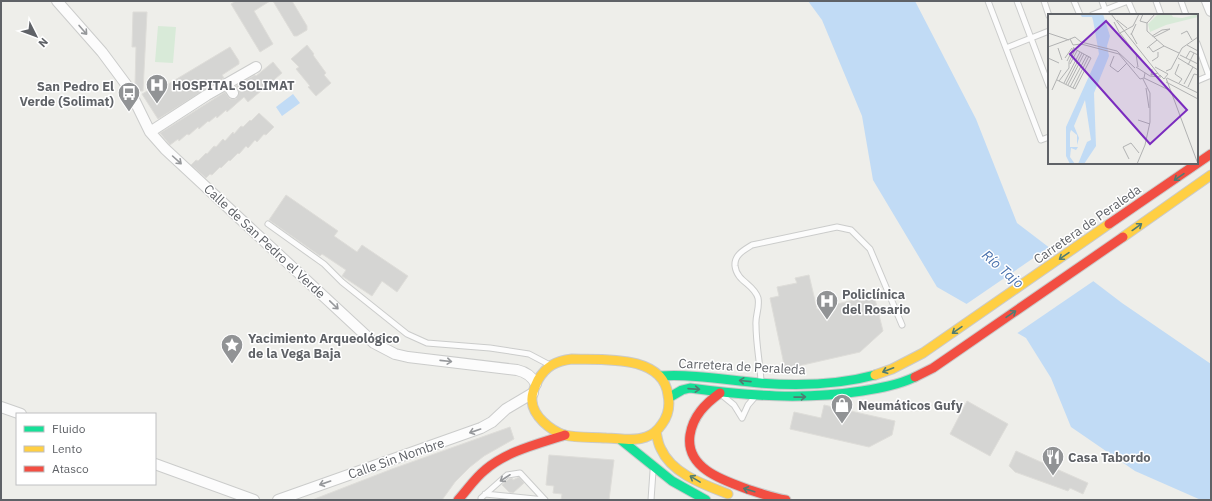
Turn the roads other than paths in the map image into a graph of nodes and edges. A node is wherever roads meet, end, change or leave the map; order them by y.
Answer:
1 (57, 1) edge
2 (988, 1) edge
3 (1016, 1) edge
4 (1044, 1) edge
5 (1074, 1) edge
6 (1102, 1) edge
7 (1128, 1) edge
8 (1156, 1) edge
9 (1181, 1) edge
10 (1207, 1) edge
11 (1211, 11) edge
12 (1106, 12) edge
13 (1048, 14) edge
14 (1080, 14) edge
15 (1134, 14) edge
16 (1161, 14) edge
17 (1186, 14) edge
18 (1048, 31) edge
19 (1031, 38) junction
20 (1198, 46) edge
21 (1006, 48) junction
22 (256, 67) dead end
23 (1210, 76) edge
24 (1198, 81) edge
25 (1048, 83) edge
26 (227, 84) junction
27 (233, 93) dead end
28 (150, 132) junction
29 (1048, 137) edge
30 (1211, 154) edge
31 (1198, 163) edge
32 (1197, 164) edge
33 (1211, 175) edge
34 (268, 224) dead end
35 (902, 325) dead end
36 (550, 365) junction
37 (660, 376) junction
38 (762, 383) junction
39 (534, 389) junction
40 (720, 393) junction
41 (670, 397) junction
42 (755, 397) junction
43 (1, 407) edge
44 (18, 413) edge
45 (545, 422) junction
46 (656, 431) junction
47 (565, 435) junction
48 (621, 440) junction
49 (529, 447) junction
50 (156, 464) edge
51 (653, 466) junction
52 (485, 494) junction
53 (738, 498) dead end
54 (279, 499) edge
55 (460, 499) edge
56 (254, 500) edge
57 (481, 500) edge
58 (545, 500) edge
59 (651, 500) edge
60 (706, 500) edge
61 (786, 500) edge

1 -> 28 street, Calle de San Pedro el Verde
2 - 21 lane
3 - 19 lane
4 - 13 lane
5 - 14 lane
6 - 12 lane
7 - 12 lane
7 - 15 lane
8 - 16 lane
9 - 17 lane
10 - 11 street
18 - 19 lane
19 - 21 lane
19 - 25 lane
20 - 23 lane
21 - 29 lane
22 - 26 street
23 - 24 lane
26 - 27 street
26 - 28 street
28 -> 39 street, Calle de San Pedro el Verde
30 -> 31 main road, Carretera de Peraleda
32 -> 38 main road, Carretera de Peraleda
42 -> 33 main road, Carretera de Peraleda
34 - 36 lane
35 - 38 lane
36 - 37 main road, Carretera de Peraleda
36 - 39 main road
38 -> 37 main road, Carretera de Peraleda
37 - 41 main road, Carretera de Peraleda
39 - 45 main road
39 -> 54 street, Calle Sin Nombre
41 -> 40 main road, Carretera de Peraleda
40 - 42 main road, Carretera de Peraleda
40 - 42 lane
61 -> 40 main road
41 - 46 main road
43 - 44 street
45 - 47 main road
45 - 49 main road
46 - 48 main road
53 -> 46 main road
47 - 48 main road
47 - 49 main road
48 - 51 main road
49 - 55 main road
50 - 56 street
51 - 59 lane
51 - 60 main road
52 - 57 lane
52 - 58 lane
58 -> 52 lane

